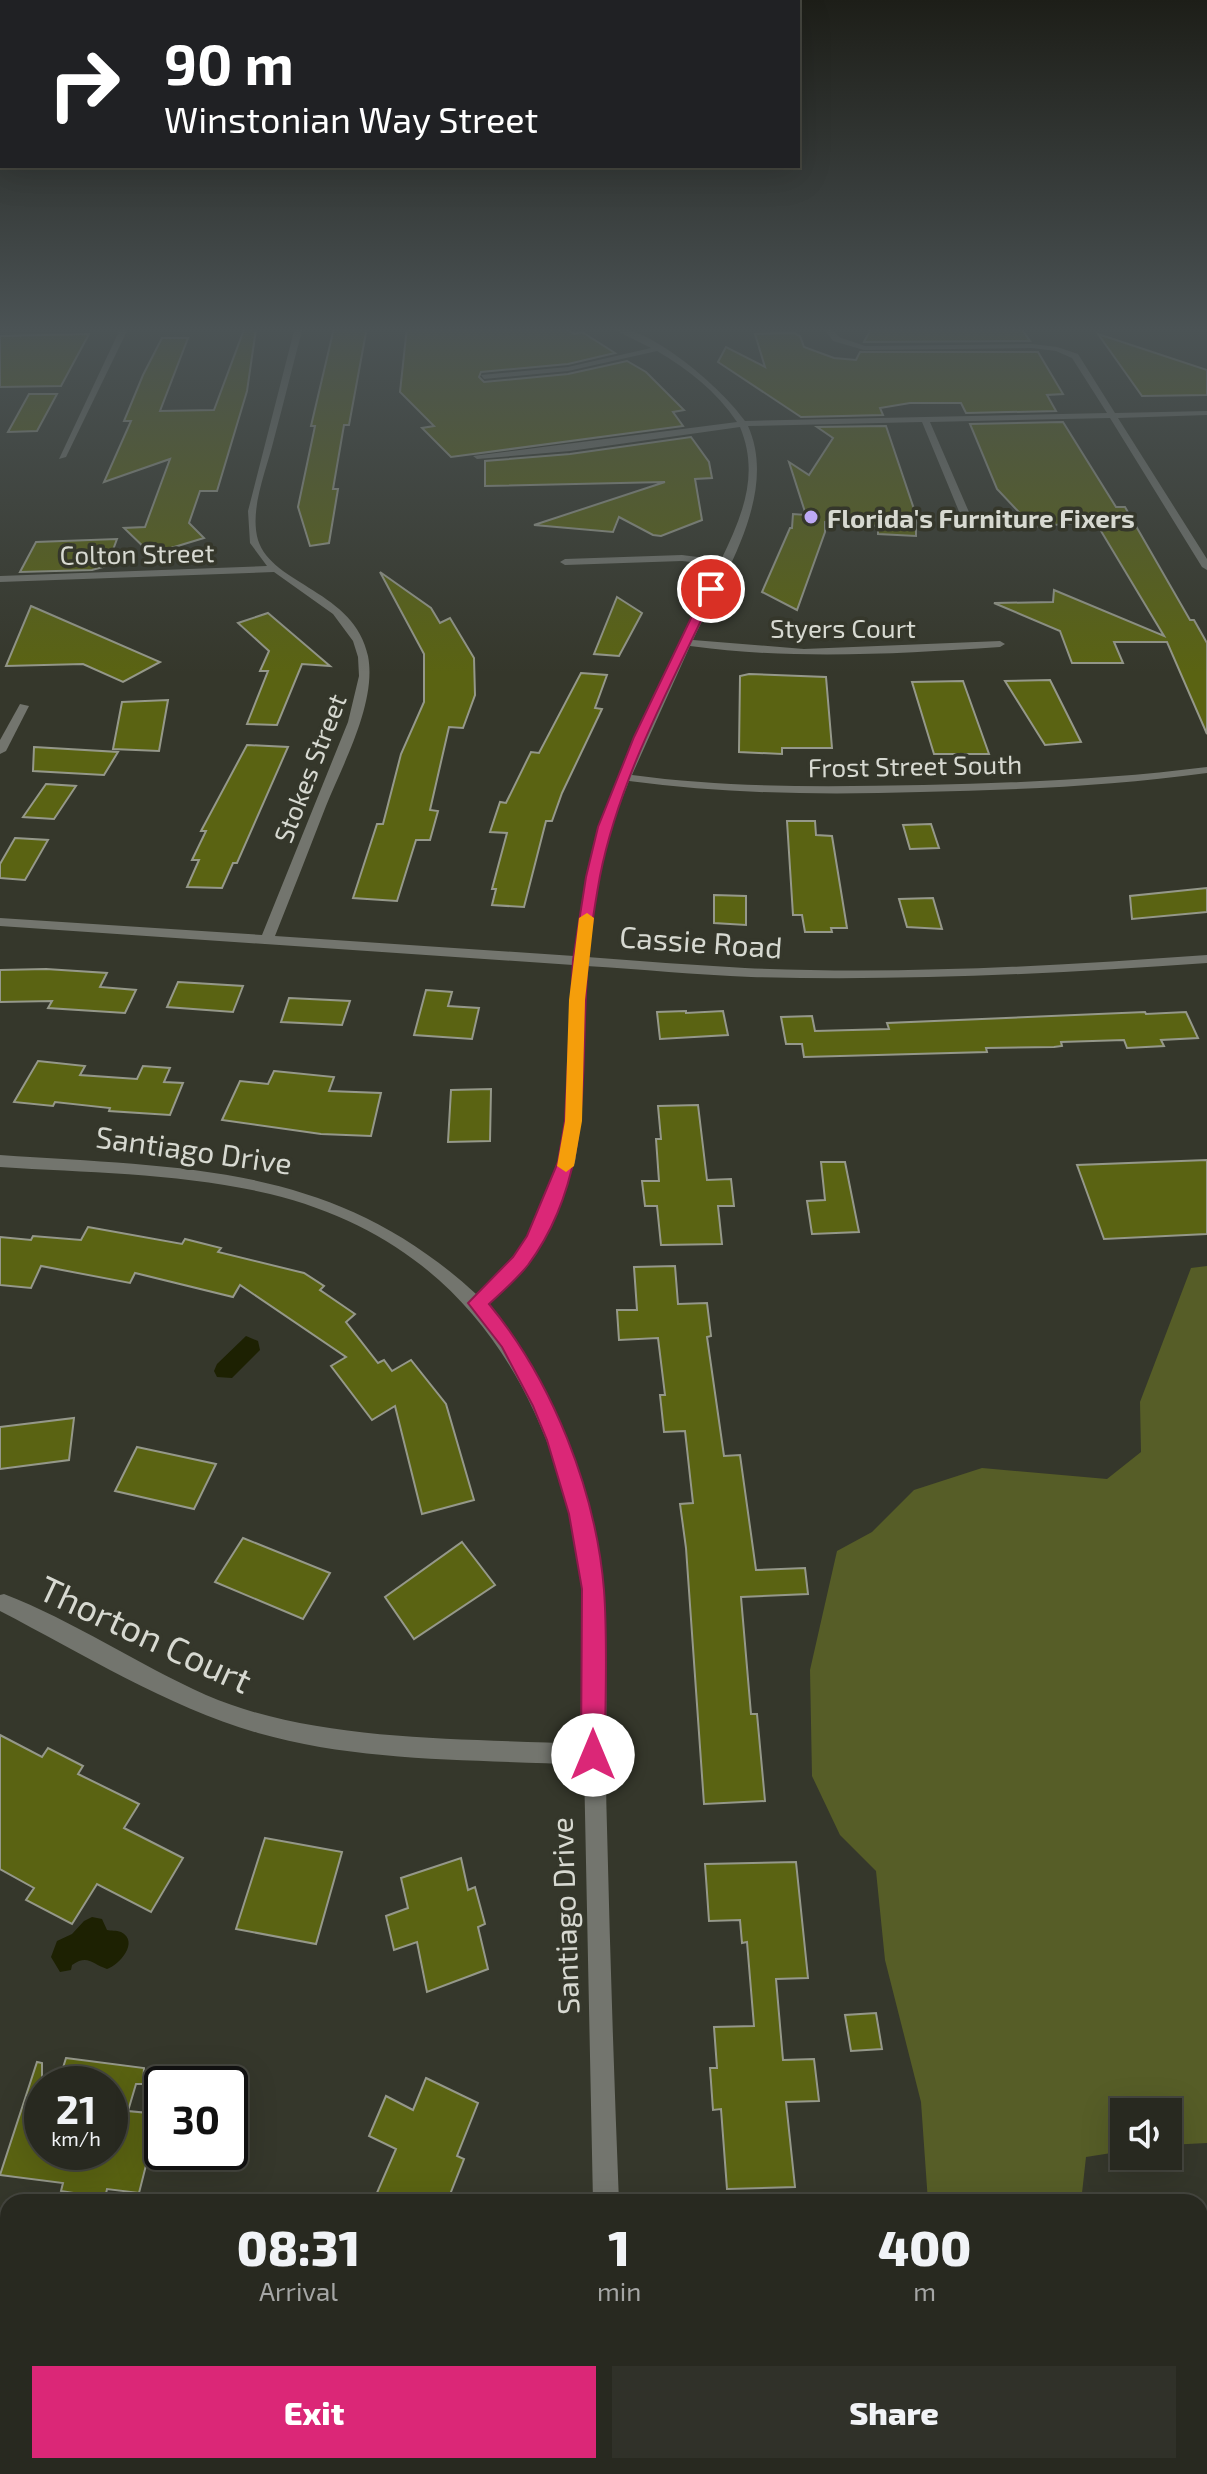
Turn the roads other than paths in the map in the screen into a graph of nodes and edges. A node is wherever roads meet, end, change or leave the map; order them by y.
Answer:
1 (69, 442) edge
2 (270, 442) edge
3 (610, 442) edge
4 (747, 442) edge
5 (935, 442) edge
6 (1131, 442) edge
7 (477, 456) dead end
8 (62, 457) dead end
9 (970, 526) dead end
10 (565, 562) dead end
11 (722, 563) junction
12 (1207, 567) edge
13 (275, 569) junction
14 (0, 579) edge
15 (687, 642) junction
16 (1000, 644) dead end
17 (24, 706) dead end
18 (0, 751) edge
19 (1207, 770) edge
20 (624, 777) junction
21 (0, 922) edge
22 (267, 939) junction
23 (1207, 959) edge
24 (580, 960) junction
25 (0, 1161) edge
26 (478, 1303) junction
27 (4, 1603) dead end
28 (593, 1755) junction
29 (606, 2194) edge

1 - 8 street
2 - 13 street, Stokes Street
3 - 7 street
4 - 11 street
5 - 9 street
6 - 12 street
10 - 11 street
11 - 15 street
13 - 14 street, Colton Street
13 - 22 street, Stokes Street
15 - 16 street, Styers Court
15 - 20 street
17 - 18 street
19 - 20 street, Frost Street South
20 - 24 street
21 - 22 street, Cassie Road
22 - 24 street, Cassie Road
23 - 24 street, Cassie Road
24 - 26 street
25 - 26 street, Santiago Drive
26 - 28 street, Santiago Drive
27 - 28 street, Thorton Court
28 - 29 street, Santiago Drive

